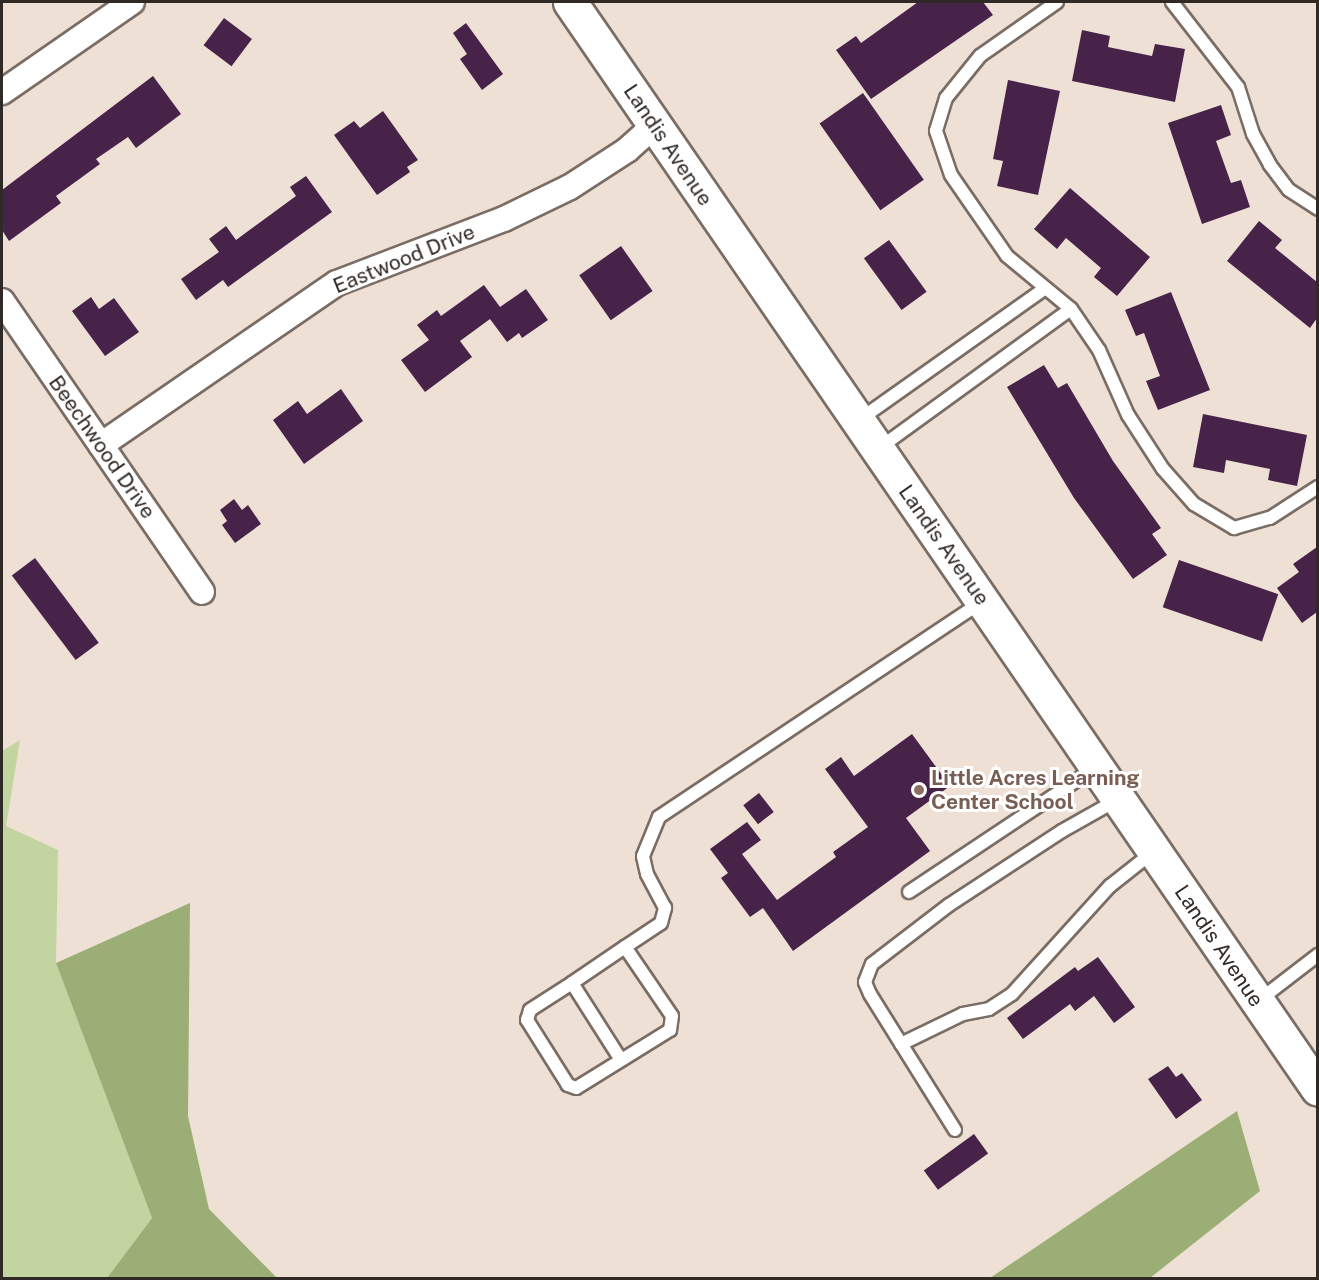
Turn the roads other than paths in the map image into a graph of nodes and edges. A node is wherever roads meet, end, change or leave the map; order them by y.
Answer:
1 (132, 2) edge
2 (570, 2) edge
3 (1057, 2) edge
4 (1172, 2) edge
5 (2, 92) edge
6 (655, 125) junction
7 (1317, 209) edge
8 (1044, 289) junction
9 (2, 301) edge
10 (1071, 309) junction
11 (858, 421) junction
12 (101, 445) junction
13 (878, 449) junction
14 (1317, 487) edge
15 (202, 592) dead end
16 (982, 601) junction
17 (1096, 767) junction
18 (1118, 800) junction
19 (1154, 851) junction
20 (909, 892) dead end
21 (625, 947) junction
22 (1317, 956) edge
23 (572, 983) junction
24 (1257, 1001) junction
25 (901, 1044) junction
26 (621, 1060) junction
27 (1317, 1089) edge
28 (956, 1130) dead end

1 - 5 street
2 - 6 main road, Landis Avenue
3 - 8 lane
4 - 7 lane
6 - 11 main road, Landis Avenue
6 - 12 street, Eastwood Drive
8 - 10 lane
8 - 11 lane
9 - 12 street, Beechwood Drive
10 - 13 lane
10 - 14 lane
11 - 13 main road, Landis Avenue
12 - 15 street, Beechwood Drive
13 - 16 main road, Landis Avenue
16 - 17 main road, Landis Avenue
16 - 21 lane
17 - 18 main road, Landis Avenue
17 - 20 lane
18 - 19 main road, Landis Avenue
18 - 25 lane
19 - 24 main road, Landis Avenue
19 - 25 lane
21 - 23 lane
21 - 26 lane
22 - 24 lane
23 - 26 lane
23 - 26 lane
24 - 27 main road, Landis Avenue
25 - 28 lane

